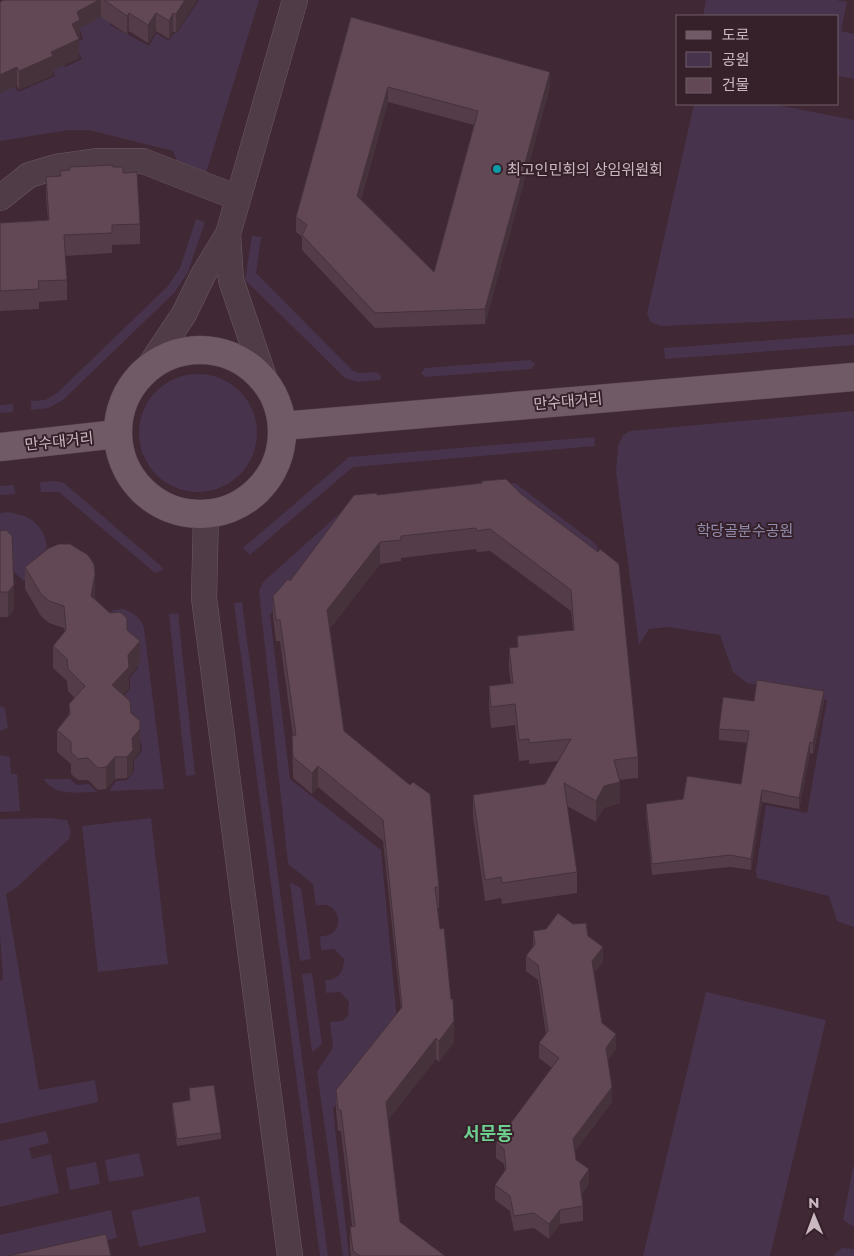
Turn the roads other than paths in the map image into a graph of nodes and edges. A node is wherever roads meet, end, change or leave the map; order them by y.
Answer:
1 (294, 0) edge
2 (0, 198) edge
3 (238, 198) junction
4 (228, 234) junction
5 (150, 366) junction
6 (854, 377) edge
7 (265, 380) junction
8 (282, 426) junction
9 (117, 434) junction
10 (0, 447) edge
11 (206, 514) junction
12 (290, 1256) edge

1 - 3 street
2 - 3 street
3 - 4 street
4 - 5 street
4 - 7 street
5 - 7 main road
5 - 9 main road
6 - 8 main road, 만수대거리
7 - 8 main road
8 - 11 main road
9 - 10 main road, 만수대거리
9 - 11 main road
11 - 12 street

